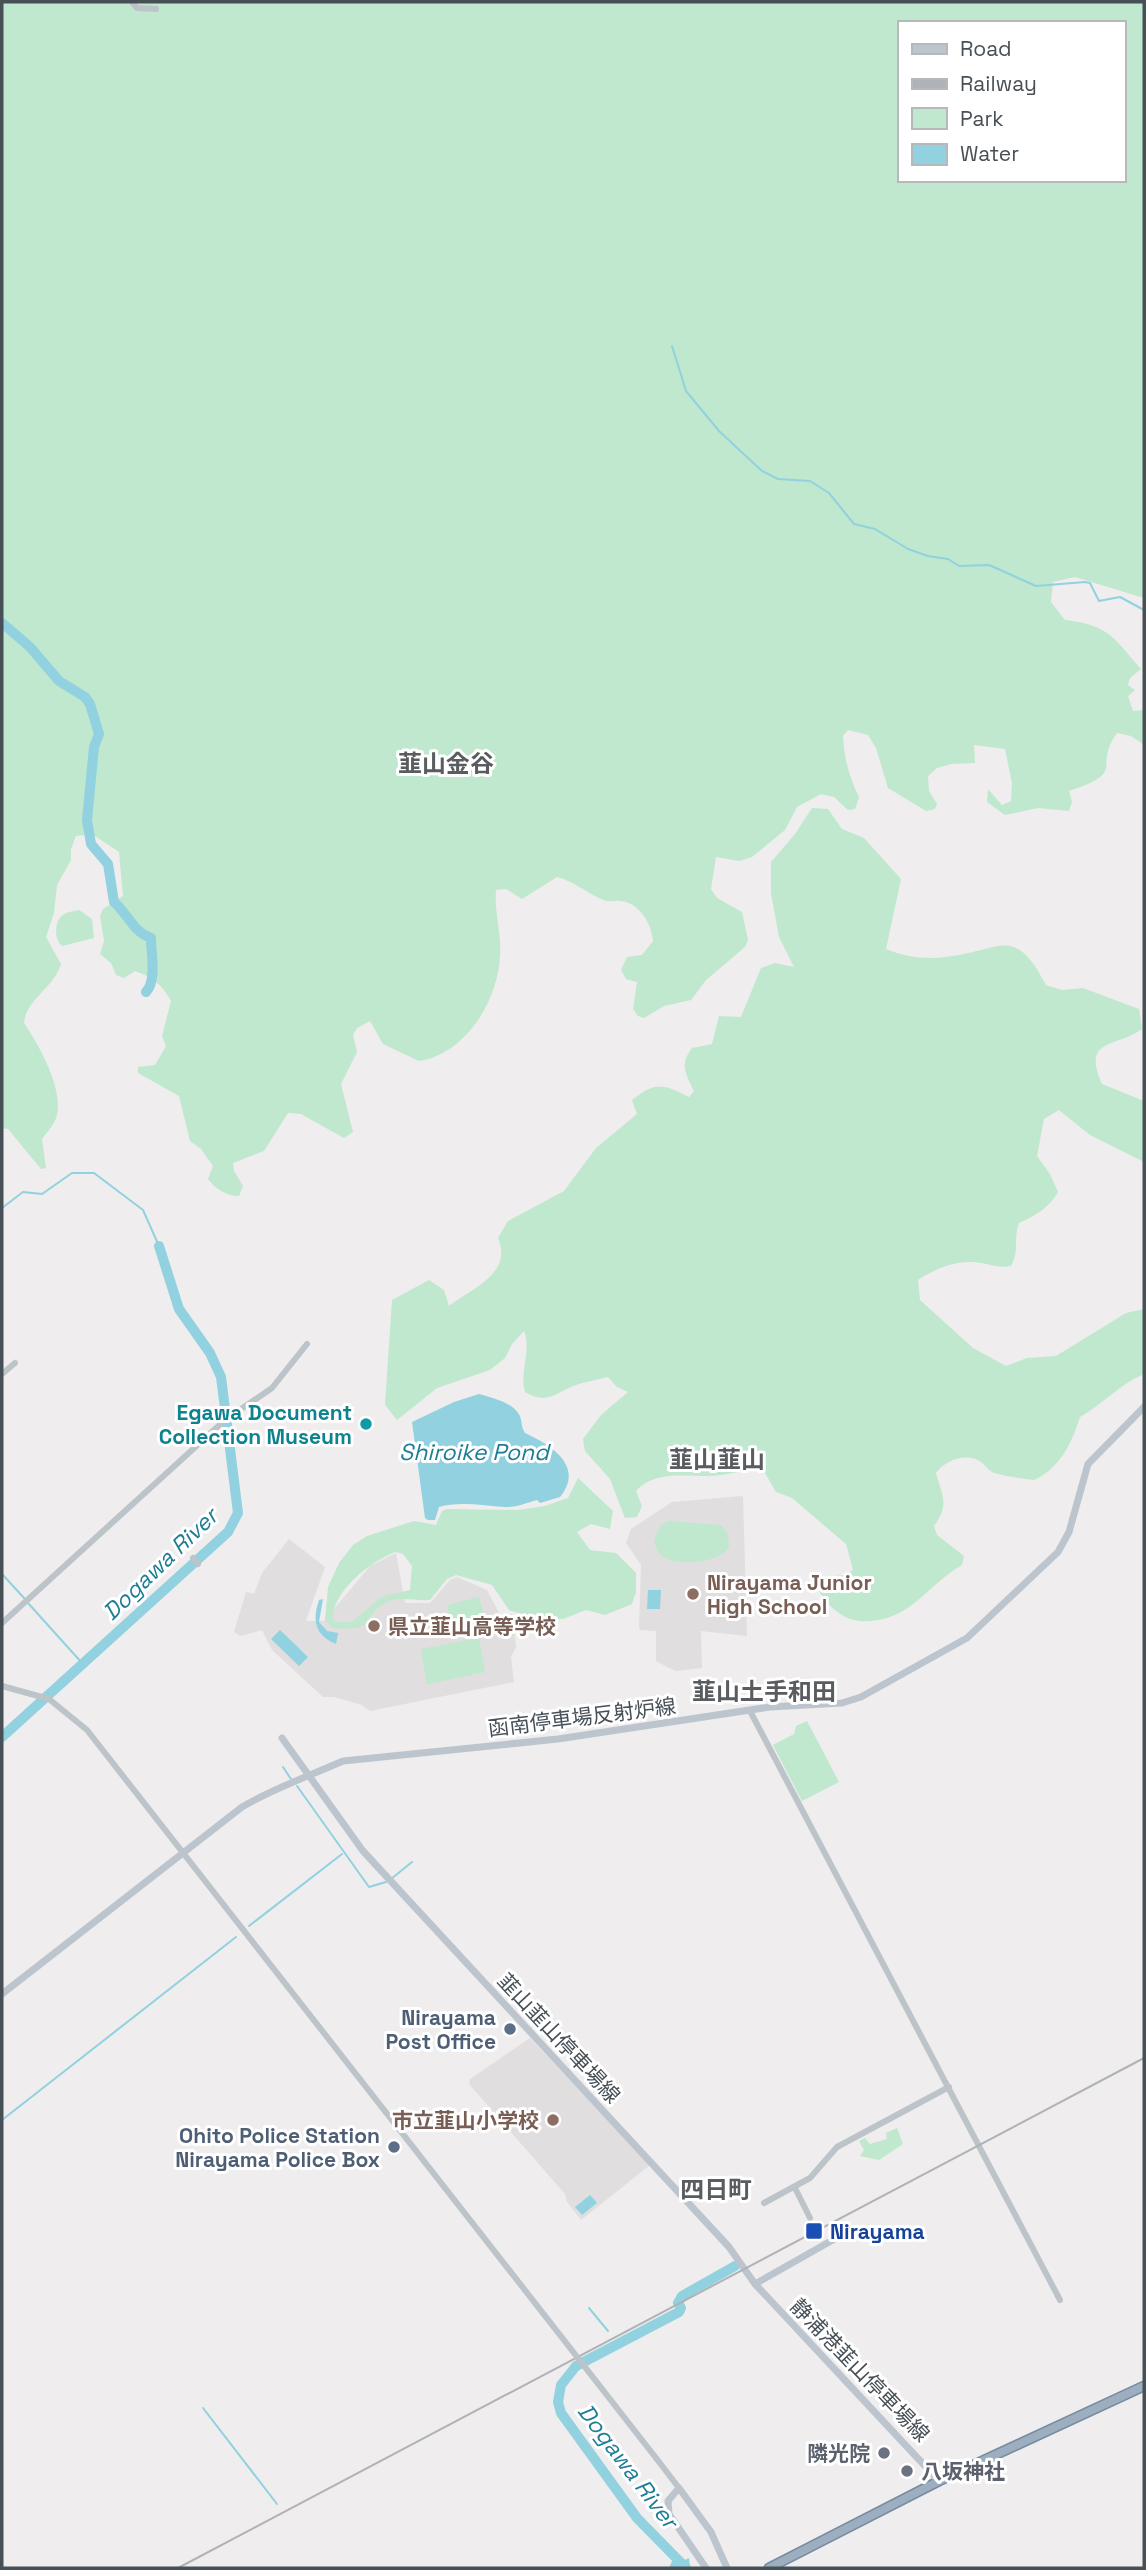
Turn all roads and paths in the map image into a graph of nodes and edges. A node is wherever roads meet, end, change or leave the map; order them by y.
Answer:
1 (132, 2) edge
2 (156, 9) dead end
3 (307, 1344) dead end
4 (15, 1363) dead end
5 (2, 1374) edge
6 (1144, 1407) edge
7 (193, 1558) dead end
8 (198, 1564) dead end
9 (2, 1623) edge
10 (2, 1686) edge
11 (750, 1711) junction
12 (282, 1738) dead end
13 (308, 1777) junction
14 (182, 1854) junction
15 (2, 1994) edge
16 (949, 2087) junction
17 (795, 2188) junction
18 (764, 2203) dead end
19 (810, 2218) dead end
20 (838, 2237) dead end
21 (755, 2284) junction
22 (1060, 2300) dead end
23 (1144, 2386) edge
24 (939, 2481) junction
25 (678, 2488) junction
26 (706, 2568) edge
27 (727, 2568) edge
28 (769, 2568) edge

1 - 2 street
3 - 9 street
4 - 5 street
6 - 11 main road, 函南停車場反射炉線
7 - 8 street
10 - 14 street
11 - 13 main road, 函南停車場反射炉線
11 - 16 street
12 - 13 main road, 韮山韮山停車場線
13 - 14 main road, 函南停車場反射炉線
13 - 21 main road, 韮山韮山停車場線
14 - 15 main road, 函南停車場反射炉線
14 - 25 street, bridge
16 - 17 street
16 - 22 street
17 - 18 street
17 - 19 street
20 - 21 main road
21 - 24 main road, 静浦港韮山停車場線
23 - 24 highway
24 - 28 highway
25 - 26 main road
25 - 27 main road

